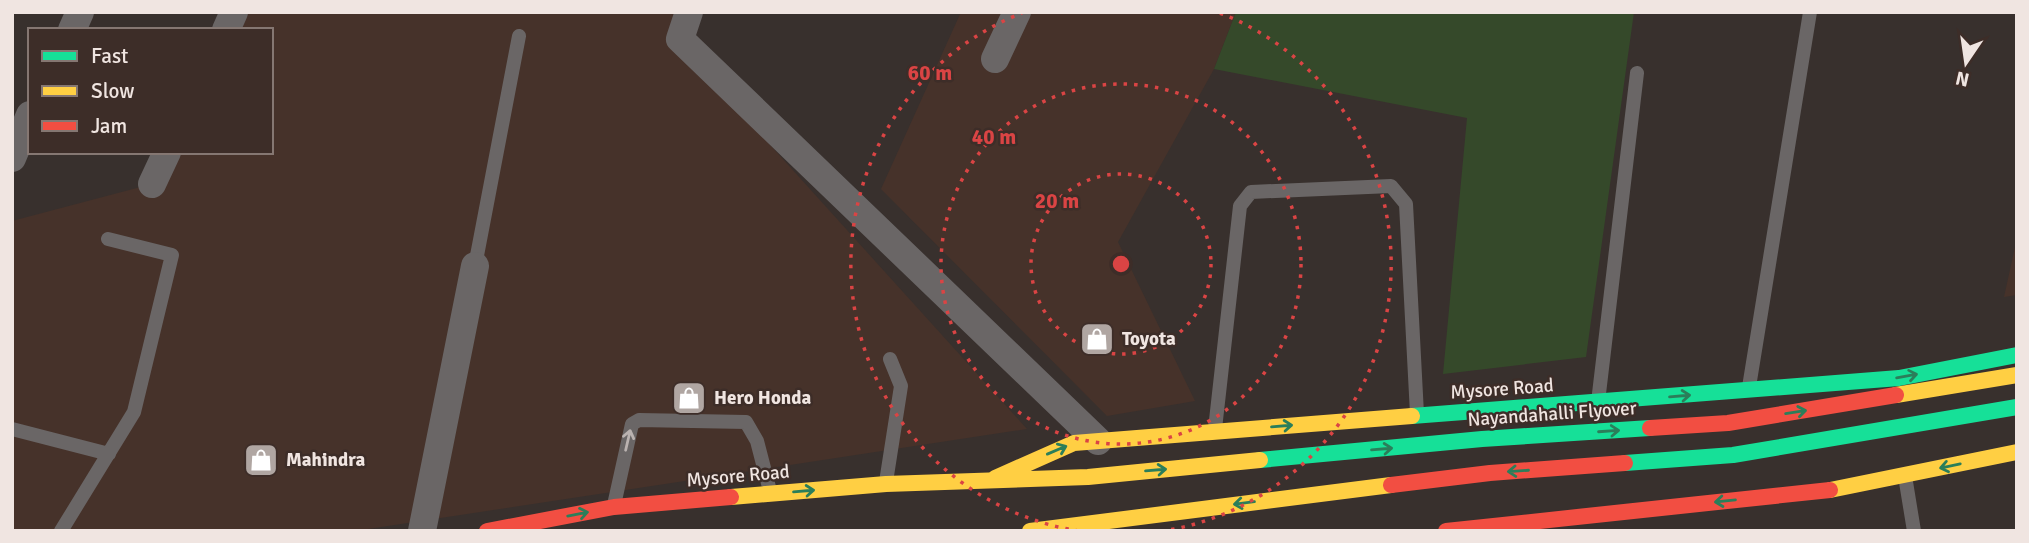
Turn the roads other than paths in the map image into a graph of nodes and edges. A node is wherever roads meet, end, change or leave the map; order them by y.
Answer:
1 (80, 12) edge
2 (234, 12) edge
3 (689, 12) edge
4 (1017, 12) edge
5 (1810, 12) edge
6 (73, 28) edge
7 (227, 28) edge
8 (519, 36) dead end
9 (995, 59) dead end
10 (1637, 73) dead end
11 (166, 154) edge
12 (152, 184) dead end
13 (108, 239) dead end
14 (475, 266) joint
15 (2017, 346) edge
16 (2017, 355) edge
17 (890, 359) dead end
18 (1990, 360) junction
19 (2017, 375) edge
20 (1748, 391) junction
21 (1598, 403) junction
22 (2017, 407) edge
23 (1417, 415) junction
24 (12, 429) edge
25 (1215, 431) junction
26 (1098, 441) junction
27 (2017, 452) edge
28 (109, 454) junction
29 (1905, 475) junction
30 (1088, 477) joint
31 (995, 478) junction
32 (886, 484) junction
33 (770, 494) junction
34 (614, 507) junction
35 (1478, 528) edge
36 (61, 531) edge
37 (422, 531) edge
38 (487, 531) edge
39 (1030, 531) edge
40 (1446, 531) edge
41 (1914, 531) edge

1 - 6 street
2 - 7 street
3 - 26 street
4 - 9 street
5 - 20 lane
8 - 14 lane
10 - 21 lane
11 - 12 street
13 - 28 lane
14 - 37 street
15 - 18 lane
16 - 18 main road, Mysore Road
17 - 32 lane
20 -> 18 main road, Mysore Road
30 -> 19 main road, Nayandahalli Flyover
21 -> 20 main road, Mysore Road
21 - 23 main road, Mysore Road
22 -> 39 main road
25 -> 23 main road, Mysore Road
23 - 25 lane
24 - 28 lane
25 - 26 main road, Mysore Road
31 -> 26 main road, Mysore Road
27 -> 29 main road
28 - 36 lane
29 -> 35 main road
29 - 41 lane
30 - 31 main road, Mysore Road
31 - 32 main road, Mysore Road
33 -> 32 main road, Mysore Road
33 - 34 main road, Mysore Road
34 -> 33 lane
38 -> 34 main road, Mysore Road
35 - 40 main road

